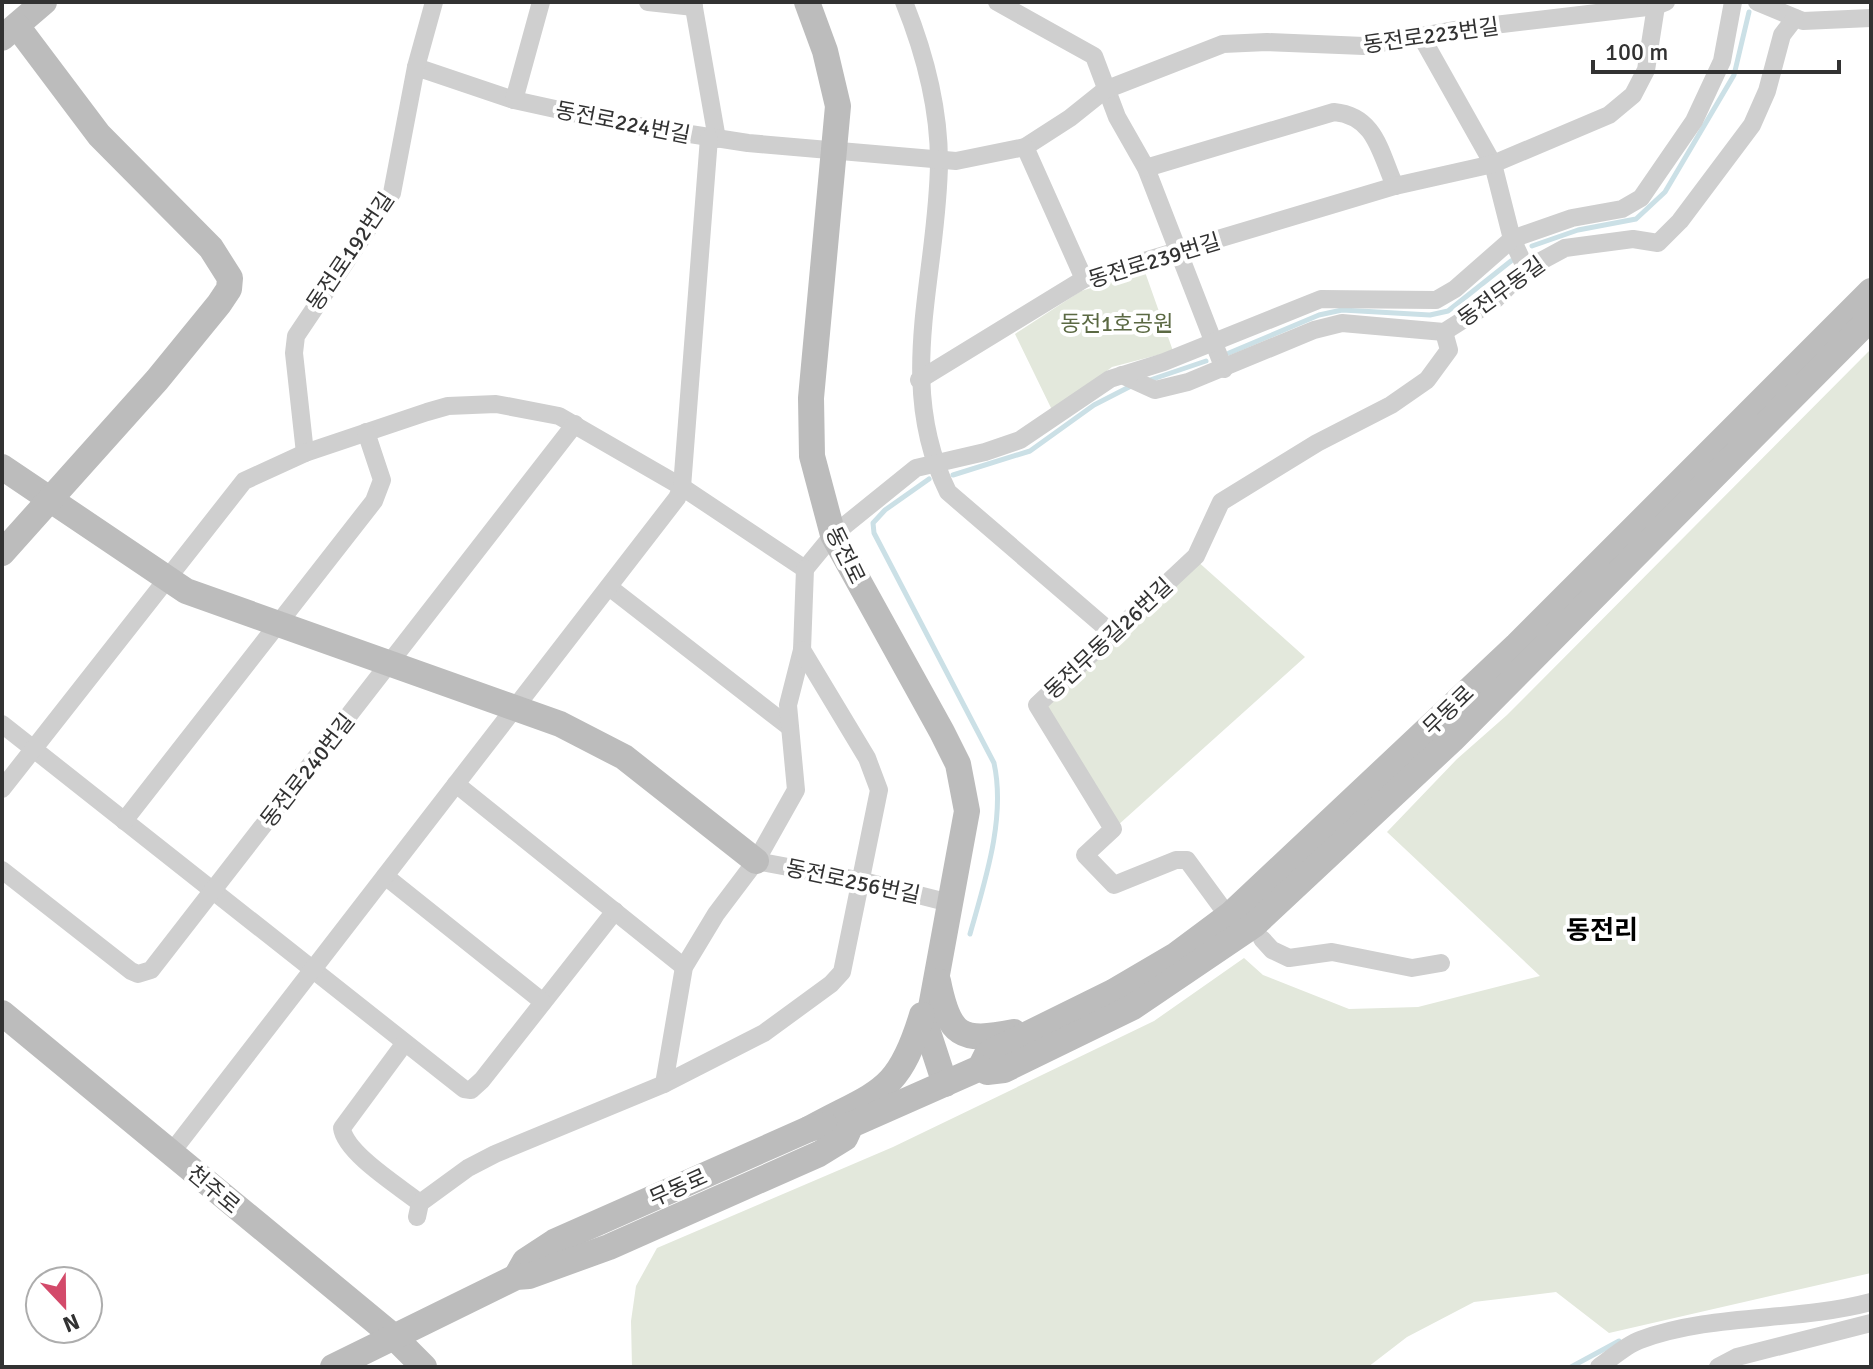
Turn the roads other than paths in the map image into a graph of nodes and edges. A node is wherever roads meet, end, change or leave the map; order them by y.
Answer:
1 (44, 2) edge
2 (434, 2) edge
3 (541, 2) edge
4 (648, 2) edge
5 (807, 2) edge
6 (904, 2) edge
7 (997, 2) edge
8 (1733, 2) edge
9 (1757, 2) edge
10 (693, 4) edge
11 (1661, 4) edge
12 (1795, 18) junction
13 (1871, 18) edge
14 (10, 32) edge
15 (1421, 36) junction
16 (416, 67) junction
17 (1105, 90) junction
18 (514, 100) junction
19 (713, 139) junction
20 (1025, 147) junction
21 (834, 150) junction
22 (939, 162) junction
23 (1493, 164) junction
24 (1146, 168) junction
25 (1395, 186) junction
26 (1512, 239) junction
27 (1178, 253) junction
28 (1526, 269) junction
29 (1084, 279) junction
30 (1871, 291) edge
31 (1871, 318) edge
32 (1446, 341) junction
33 (1212, 342) junction
34 (1224, 369) junction
35 (1116, 377) junction
36 (919, 380) junction
37 (575, 424) junction
38 (366, 432) junction
39 (305, 453) junction
40 (934, 461) junction
41 (2, 467) edge
42 (682, 487) junction
43 (51, 499) junction
44 (833, 535) junction
45 (2, 553) edge
46 (805, 569) junction
47 (167, 579) junction
48 (609, 587) junction
49 (278, 624) junction
50 (1113, 634) junction
51 (802, 650) junction
52 (390, 664) junction
53 (515, 708) junction
54 (2, 724) edge
55 (788, 726) junction
56 (33, 749) junction
57 (456, 784) junction
58 (2, 789) edge
59 (124, 821) junction
60 (756, 861) junction
61 (2, 870) edge
62 (385, 876) junction
63 (863, 881) junction
64 (213, 892) junction
65 (950, 903) junction
66 (1220, 905) dead end
67 (615, 911) junction
68 (1262, 939) dead end
69 (1441, 963) dead end
70 (684, 967) junction
71 (935, 969) junction
72 (312, 970) junction
73 (543, 1002) junction
74 (2, 1013) edge
75 (1052, 1023) junction
76 (404, 1044) junction
77 (980, 1068) junction
78 (664, 1084) junction
79 (945, 1084) junction
80 (851, 1125) junction
81 (809, 1129) junction
82 (171, 1153) junction
83 (516, 1277) junction
84 (1871, 1302) edge
85 (1871, 1323) edge
86 (393, 1336) junction
87 (333, 1367) edge
88 (424, 1367) edge
89 (1599, 1367) edge
90 (1718, 1367) edge

1 - 14 main road
2 - 16 street, 동전로192번길
3 - 18 street
4 - 10 street
5 - 21 main road, 동전로
6 - 22 street
7 - 17 street
8 - 26 street
9 - 12 street
10 - 19 street
11 - 15 street, 동전로223번길
11 - 23 street, 동전로239번길
12 - 13 street
12 - 28 street, 동전무동길
14 - 43 main road
15 - 17 street, 동전로223번길
15 - 23 street
16 - 18 street, 동전로224번길
16 - 39 street, 동전로192번길
17 - 20 street, 동전로223번길
17 - 24 street
18 - 19 street, 동전로224번길
19 - 21 street, 동전로224번길
19 - 42 street
20 - 22 street, 동전로223번길
20 - 29 street
21 - 22 street, 동전로223번길
21 - 44 main road, 동전로
22 - 36 street
23 - 25 street, 동전로239번길
23 - 26 street
24 - 25 street
24 - 27 street
25 - 27 street, 동전로239번길
26 - 28 street
26 - 33 street
27 - 29 street, 동전로239번길
27 - 33 street
28 - 32 street, 동전무동길
29 - 36 street, 동전로239번길
30 - 75 main road, 무동로
31 - 77 main road, 무동로
32 - 34 street, 동전무동길
32 - 50 street, 동전무동길26번길
33 - 34 street
33 - 35 street
34 - 35 street, 동전무동길
35 - 40 street
36 - 40 street
37 - 38 street
37 - 42 street
37 - 52 street, 동전로240번길
38 - 39 street
38 - 49 street
39 - 47 street
40 - 44 street
40 - 50 street
41 - 43 main road
42 - 46 street
42 - 48 street
43 - 45 main road
43 - 47 main road
44 - 46 street
44 - 65 main road, 동전로
46 - 51 street
47 - 49 main road
47 - 56 street
48 - 53 street
48 - 55 street
49 - 52 main road
49 - 59 street
50 - 66 street, 동전무동길26번길
51 - 55 street
51 - 63 street
52 - 53 main road
52 - 64 street, 동전로240번길
53 - 57 street
53 - 60 main road
54 - 56 street
55 - 60 street
56 - 58 street
56 - 59 street
57 - 62 street
57 - 67 street
59 - 64 street
60 - 63 street, 동전로256번길
60 - 70 street
61 - 64 street, 동전로240번길
62 - 72 street
62 - 73 street
63 - 65 street, 동전로256번길
63 - 78 street
64 - 72 street
65 - 71 main road, 동전로
67 - 70 street
67 - 73 street
68 - 69 street
70 - 78 street
71 - 75 main road
71 - 79 main road, 동전로
71 - 81 main road
72 - 76 street
72 - 82 street
73 - 76 street
74 - 82 main road, 천주로
75 - 77 main road, 무동로
76 - 78 street
77 - 79 main road, 무동로
79 - 80 main road, 무동로
80 - 81 main road, 무동로
80 - 83 main road, 무동로
81 - 83 main road, 무동로
82 - 86 main road, 천주로
83 - 86 main road, 무동로
84 - 89 street
85 - 90 street
86 - 87 main road, 무동로
86 - 88 main road, 천주로

